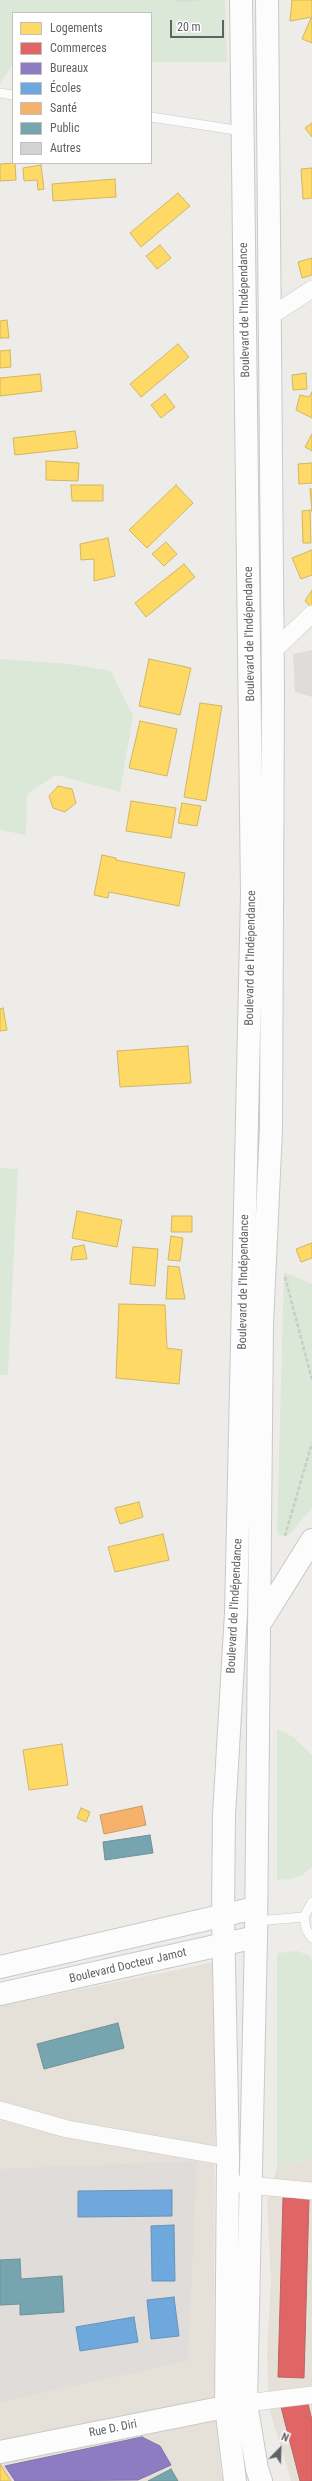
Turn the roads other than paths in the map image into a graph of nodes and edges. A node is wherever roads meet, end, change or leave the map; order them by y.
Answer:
1 (241, 0) edge
2 (267, 0) edge
3 (0, 93) edge
4 (12, 95) edge
5 (152, 117) edge
6 (242, 131) junction
7 (312, 289) edge
8 (271, 316) junction
9 (312, 614) edge
10 (272, 652) junction
11 (312, 1540) edge
12 (259, 1625) junction
13 (230, 1694) junction
14 (312, 1902) edge
15 (223, 1916) junction
16 (304, 1917) junction
17 (256, 1922) junction
18 (312, 1938) edge
19 (224, 1944) junction
20 (0, 1967) edge
21 (0, 1994) edge
22 (0, 2110) edge
23 (228, 2157) junction
24 (226, 2183) junction
25 (252, 2186) junction
26 (312, 2190) edge
27 (312, 2395) edge
28 (236, 2405) junction
29 (0, 2452) edge
30 (235, 2481) edge
31 (261, 2481) edge

1 - 6 main road, Boulevard de l'Indépendance
2 - 8 main road, Boulevard de l'Indépendance
3 - 4 lane
5 - 6 lane
6 - 13 main road, Boulevard de l'Indépendance
7 - 8 street
8 - 10 main road, Boulevard de l'Indépendance
9 - 10 street
10 - 12 main road, Boulevard de l'Indépendance
11 - 12 main road
12 - 13 main road
12 - 17 main road, Boulevard de l'Indépendance
13 - 15 main road, Boulevard de l'Indépendance
14 - 16 lane
15 - 17 main road
15 - 19 main road, Boulevard de l'Indépendance
15 - 20 main road
16 - 17 lane
16 - 18 lane
17 - 19 main road, Boulevard Docteur Jamot
17 - 25 main road, Boulevard de l'Indépendance
19 - 21 main road, Boulevard Docteur Jamot
19 - 23 main road, Boulevard de l'Indépendance
22 - 23 street
23 - 24 main road, Boulevard de l'Indépendance
24 - 25 street
24 - 28 main road, Boulevard de l'Indépendance
25 - 26 street
25 - 28 main road, Boulevard de l'Indépendance
27 - 28 street
28 - 29 main road, Rue D. Diri
28 - 30 main road
28 - 31 main road

